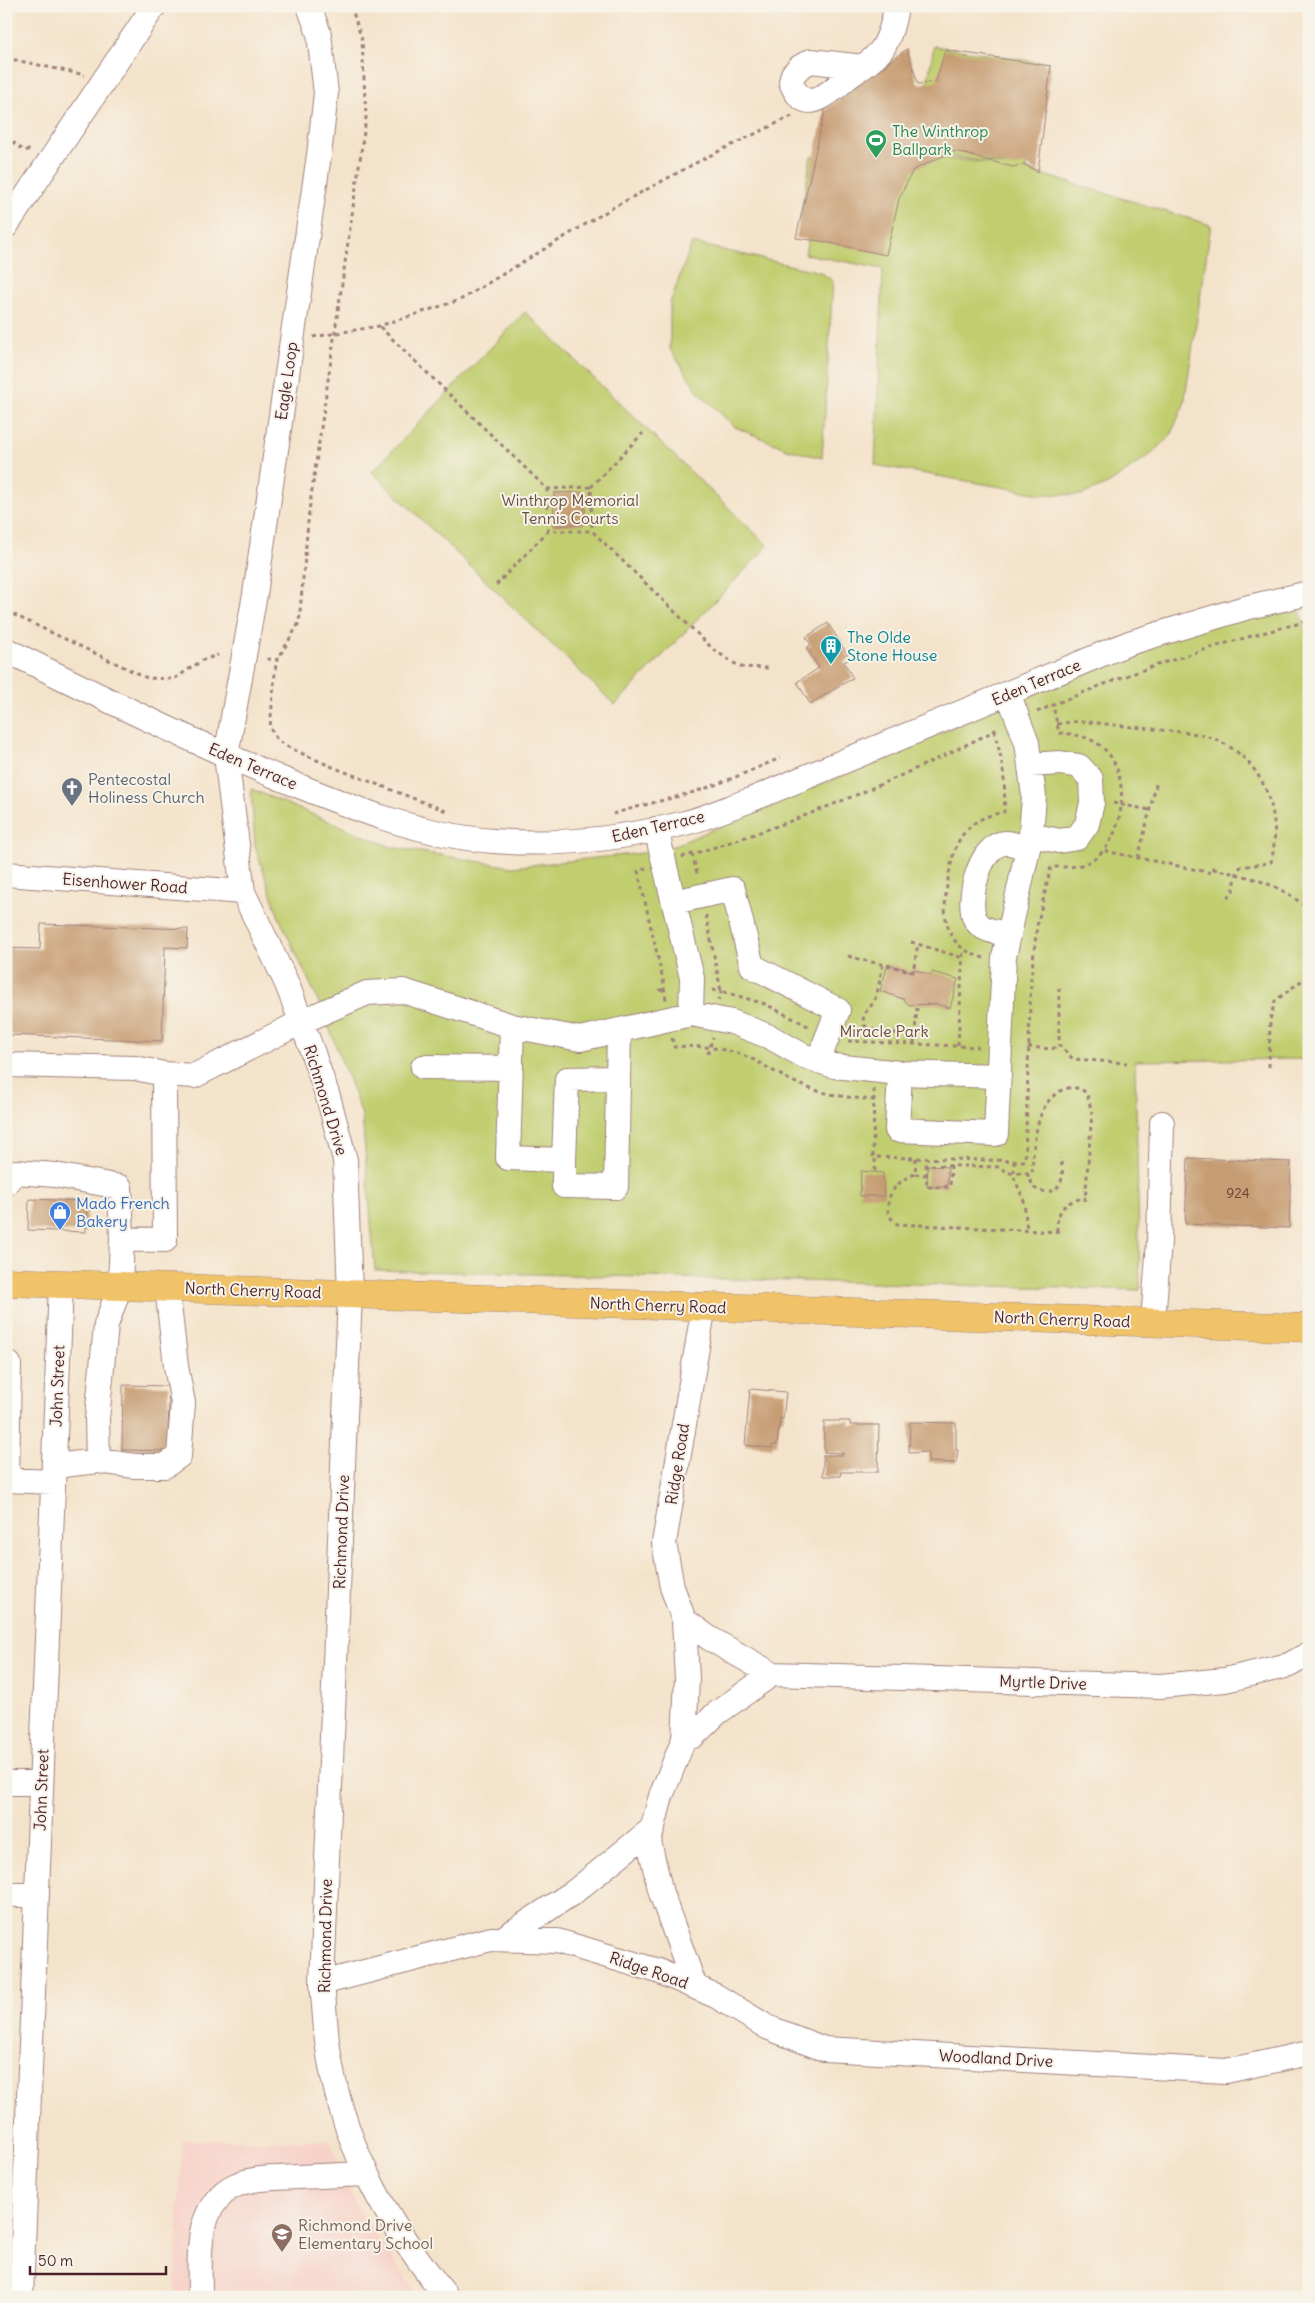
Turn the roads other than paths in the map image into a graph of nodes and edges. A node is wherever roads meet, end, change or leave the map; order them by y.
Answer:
1 (154, 6) edge
2 (309, 6) edge
3 (896, 6) edge
4 (863, 67) junction
5 (6, 226) edge
6 (1309, 593) edge
7 (6, 650) edge
8 (1008, 693) junction
9 (226, 756) junction
10 (1030, 765) junction
11 (656, 829) junction
12 (1029, 842) junction
13 (6, 874) edge
14 (243, 892) junction
15 (674, 902) junction
16 (1009, 934) junction
17 (691, 1014) junction
18 (301, 1022) junction
19 (512, 1026) junction
20 (619, 1030) junction
21 (818, 1061) junction
22 (6, 1065) edge
23 (423, 1067) dead end
24 (511, 1068) junction
25 (900, 1073) junction
26 (164, 1074) junction
27 (999, 1076) junction
28 (617, 1078) junction
29 (1162, 1123) dead end
30 (564, 1160) junction
31 (6, 1183) edge
32 (122, 1238) junction
33 (6, 1282) edge
34 (61, 1284) junction
35 (120, 1286) junction
36 (167, 1288) junction
37 (350, 1294) junction
38 (704, 1306) junction
39 (1153, 1322) junction
40 (1309, 1328) edge
41 (6, 1364) edge
42 (98, 1461) junction
43 (54, 1474) junction
44 (684, 1620) junction
45 (1308, 1658) edge
46 (772, 1674) junction
47 (684, 1739) junction
48 (6, 1783) edge
49 (42, 1783) junction
50 (653, 1828) junction
51 (6, 1895) edge
52 (37, 1895) junction
53 (502, 1939) junction
54 (322, 1983) junction
55 (695, 1987) junction
56 (1309, 2054) edge
57 (366, 2174) junction
58 (21, 2297) edge
59 (200, 2297) edge
60 (447, 2297) edge

1 - 5 street
2 - 9 street, Eagle Loop
3 - 4 street
4 - 4 street
6 - 8 street, Eden Terrace
7 - 9 street, Eden Terrace
8 - 10 street
8 - 11 street, Eden Terrace
9 - 11 street, Eden Terrace
9 - 14 street, Richmond Drive
10 - 12 street
10 - 12 street
11 - 15 street
12 - 16 street
12 - 16 street
13 - 14 street, Eisenhower Road
14 - 18 street, Richmond Drive
15 - 17 street
15 - 21 street
16 - 27 street
17 - 20 street
17 - 21 street
18 - 19 street
18 - 26 street
18 - 37 street, Richmond Drive
19 - 20 street
19 - 24 street
20 - 28 street
21 - 25 street
22 - 26 street
23 - 24 street
24 - 30 street
25 - 27 street
25 - 27 street
26 - 32 street
28 - 30 street
28 - 30 street
29 - 39 street
31 - 32 street
32 - 35 street
33 - 34 main road, North Cherry Road
34 - 35 main road, North Cherry Road
34 - 43 street, John Street
35 - 36 main road, North Cherry Road
35 - 42 street
36 - 37 main road, North Cherry Road
36 - 42 street
37 - 38 main road, North Cherry Road
37 - 54 street, Richmond Drive
38 - 39 main road, North Cherry Road
38 - 44 street, Ridge Road
39 - 40 main road, North Cherry Road
41 - 43 street
42 - 43 street
43 - 49 street, John Street
44 - 46 street
44 - 47 street, Ridge Road
45 - 46 street, Myrtle Drive
46 - 47 street
47 - 50 street, Ridge Road
48 - 49 street
49 - 52 street, John Street
50 - 53 street, Ridge Road
50 - 55 street, Ridge Road
51 - 52 street
52 - 58 street, John Street
53 - 54 street, Ridge Road
53 - 55 street, Ridge Road
54 - 57 street, Richmond Drive
55 - 56 street, Woodland Drive
57 - 59 street
57 - 60 street, Richmond Drive

